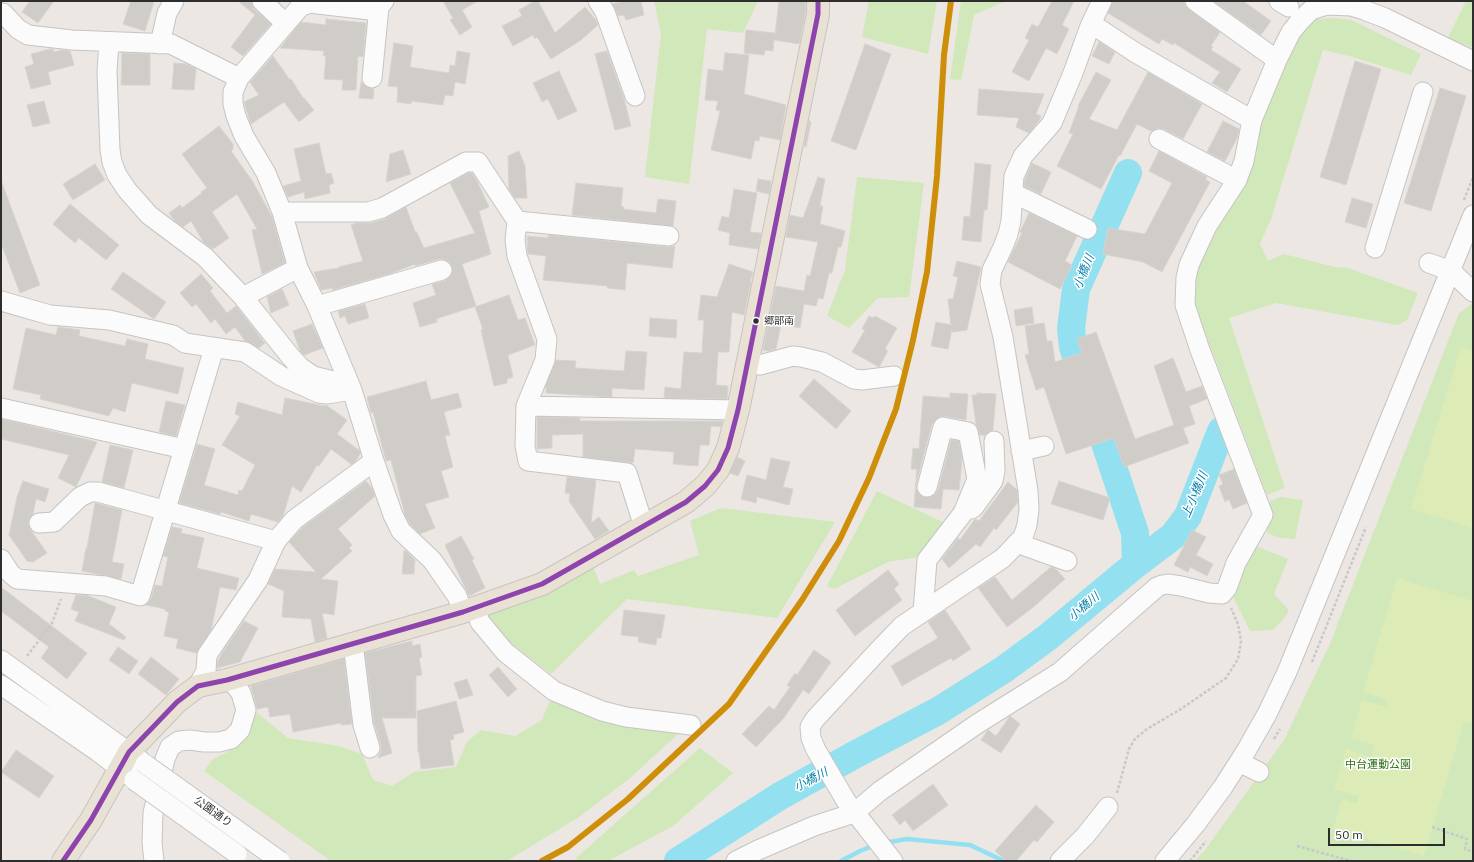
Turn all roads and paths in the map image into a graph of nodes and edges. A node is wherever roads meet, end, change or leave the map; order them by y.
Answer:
1 (174, 1) edge
2 (262, 1) edge
3 (598, 1) edge
4 (818, 1) edge
5 (1102, 1) edge
6 (1195, 1) edge
7 (382, 4) edge
8 (1366, 5) edge
9 (2, 13) edge
10 (285, 24) junction
11 (1090, 26) junction
12 (109, 43) junction
13 (160, 44) junction
14 (1278, 60) junction
15 (1473, 61) edge
16 (239, 78) junction
17 (372, 78) dead end
18 (1423, 92) dead end
19 (635, 96) dead end
20 (1252, 120) junction
21 (1159, 139) dead end
22 (1237, 180) junction
23 (1013, 193) junction
24 (282, 212) junction
25 (1473, 215) edge
26 (517, 221) junction
27 (1087, 229) dead end
28 (669, 236) dead end
29 (1375, 248) dead end
30 (1429, 263) dead end
31 (298, 268) junction
32 (442, 270) dead end
33 (1451, 271) junction
34 (1473, 292) edge
35 (243, 297) junction
36 (1, 300) edge
37 (317, 306) junction
38 (214, 348) junction
39 (747, 363) junction
40 (894, 376) dead end
41 (352, 390) junction
42 (526, 406) junction
43 (1, 408) edge
44 (738, 410) junction
45 (994, 442) dead end
46 (1044, 446) dead end
47 (184, 449) junction
48 (1021, 451) junction
49 (374, 461) junction
50 (927, 487) dead end
51 (165, 511) junction
52 (963, 512) junction
53 (38, 523) dead end
54 (644, 526) junction
55 (276, 541) junction
56 (1017, 543) junction
57 (1, 559) edge
58 (1067, 561) dead end
59 (66, 583) junction
60 (1222, 594) junction
61 (469, 610) junction
62 (923, 612) junction
63 (353, 643) junction
64 (27, 656) dead end
65 (1, 660) edge
66 (226, 680) junction
67 (1, 686) edge
68 (198, 686) junction
69 (691, 725) dead end
70 (370, 748) dead end
71 (1239, 762) junction
72 (132, 766) junction
73 (1259, 772) dead end
74 (850, 807) junction
75 (1108, 807) joint
76 (1432, 827) dead end
77 (1297, 846) dead end
78 (1473, 852) edge
79 (890, 858) edge
80 (63, 861) edge
81 (154, 861) edge
82 (247, 861) edge
83 (280, 861) edge
84 (736, 861) edge
85 (1060, 861) edge
86 (1165, 861) edge
87 (1350, 861) edge

1 - 13 street
2 - 10 street
3 - 19 street
4 - 39 main road
5 - 11 street
6 - 14 street
7 - 10 street
7 - 17 street
8 - 14 street
8 - 15 street
9 - 12 street
10 - 16 street
11 - 20 street
11 - 23 street
12 - 13 street
12 - 35 street
13 - 16 street
14 - 20 street
16 - 24 street
18 - 29 street
20 - 22 street
21 - 22 street
22 - 60 street
23 - 27 street
23 - 48 street
24 - 26 street
24 - 31 street
25 - 33 street
26 - 28 street
26 - 42 street
30 - 33 street
31 - 35 street
31 - 37 street
32 - 37 street
33 - 34 street
33 - 71 street
35 - 41 street
36 - 38 street
37 - 41 street
38 - 41 street
38 - 47 street
39 - 40 street
39 - 44 main road
41 - 49 street
42 - 44 street
42 - 54 street
43 - 47 street
44 - 54 main road
45 - 52 street
46 - 48 street
47 - 51 street
48 - 56 street
49 - 55 street
49 - 61 street
50 - 52 street
51 - 53 street
51 - 55 street
51 - 59 street
52 - 62 street
54 - 61 main road
55 - 68 street
56 - 58 street
56 - 62 street
57 - 59 street
59 - 64 path
60 - 74 street
60 - 75 path
61 - 63 main road
61 - 69 street
62 - 74 street
63 - 66 main road
63 - 70 street
65 - 72 street, 公園通り
66 - 68 main road
66 - 81 street
67 - 72 street, 公園通り
68 - 72 main road
71 - 73 street
71 - 86 street
72 - 80 main road
72 - 82 street, 公園通り, bridge
72 - 83 street, 公園通り, bridge
74 - 79 street
74 - 84 street
75 - 85 street
76 - 78 path
77 - 87 path

